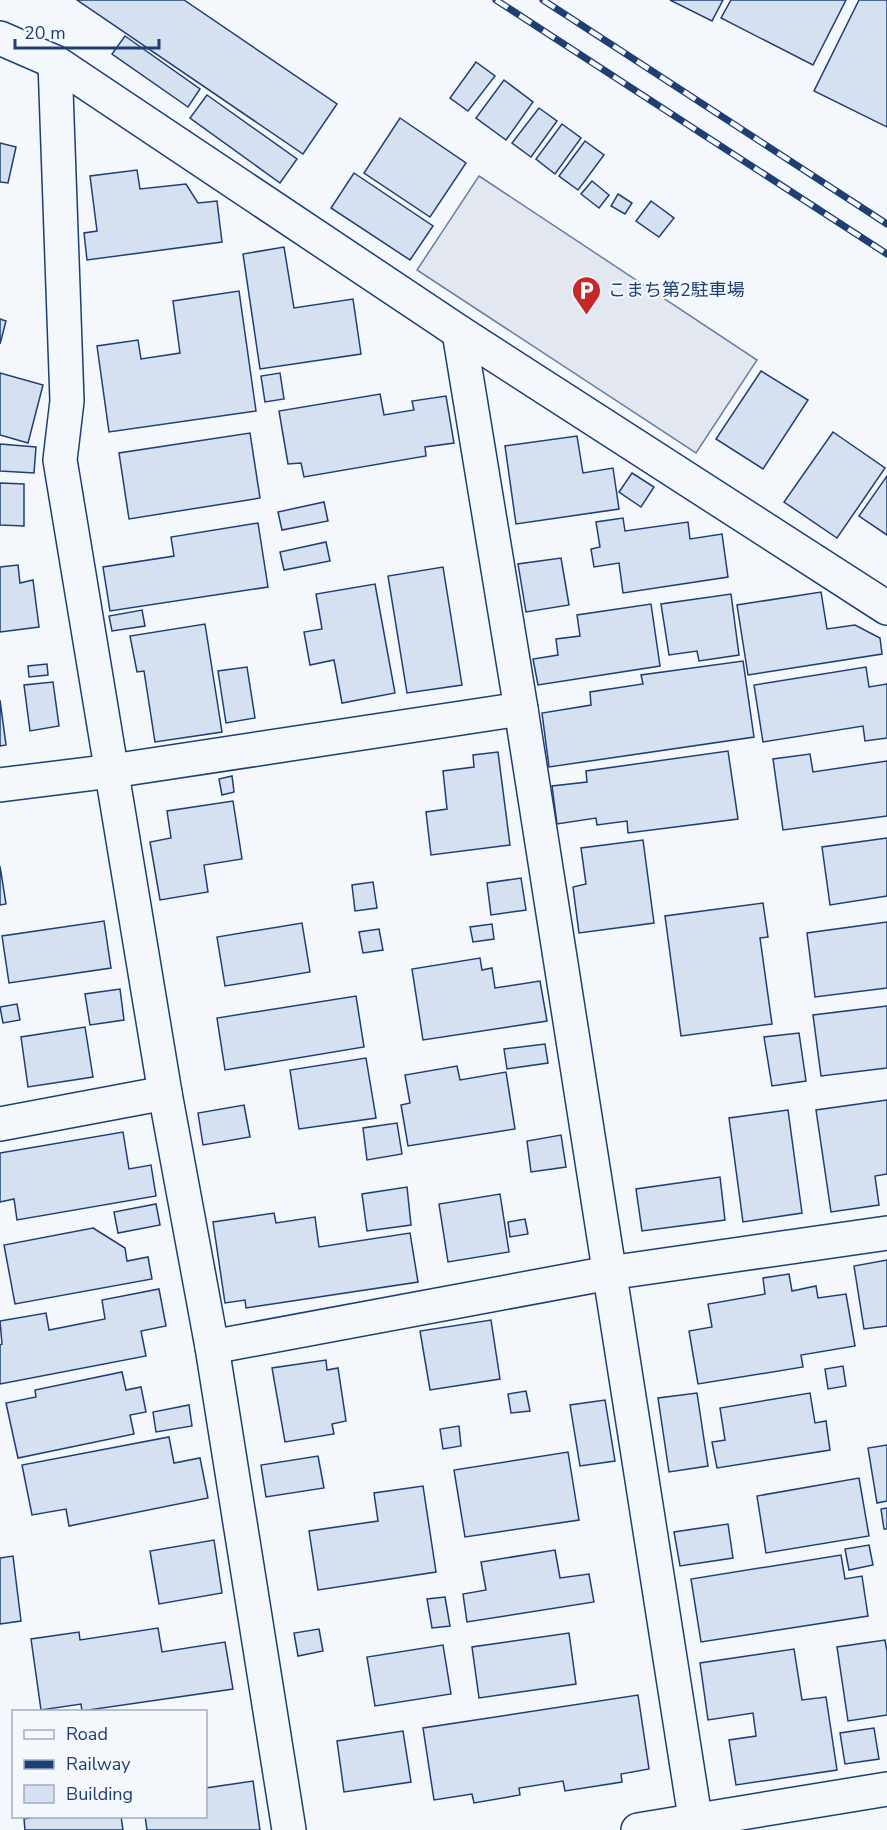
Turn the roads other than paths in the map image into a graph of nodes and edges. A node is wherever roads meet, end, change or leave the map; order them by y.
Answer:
1 (0, 38) edge
2 (55, 62) junction
3 (459, 332) junction
4 (887, 608) edge
5 (521, 709) junction
6 (112, 771) junction
7 (0, 785) edge
8 (165, 1093) junction
9 (0, 1124) edge
10 (887, 1233) edge
11 (609, 1273) junction
12 (212, 1347) junction
13 (887, 1789) edge
14 (697, 1825) edge
15 (289, 1830) edge
16 (638, 1830) edge

1 - 2 street
2 - 3 street
2 - 6 street
3 - 4 street
3 - 5 street
5 - 6 street
5 - 11 street
6 - 7 street
6 - 8 street
8 - 9 street
8 - 12 street
10 - 11 street
11 - 12 street
11 - 14 street
12 - 15 street
13 - 14 street
14 - 16 street

